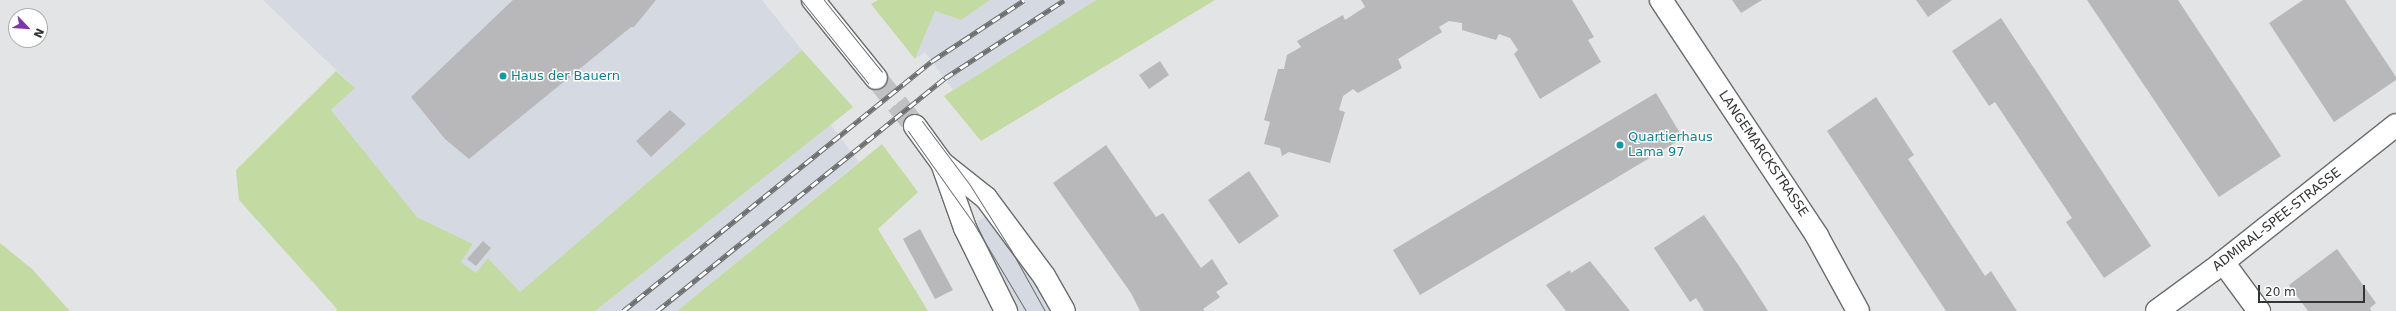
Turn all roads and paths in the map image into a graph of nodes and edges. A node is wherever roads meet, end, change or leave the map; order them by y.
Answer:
1 (813, 0) edge
2 (1661, 0) edge
3 (876, 78) tunnel mouth
4 (2396, 125) edge
5 (915, 126) tunnel mouth
6 (942, 163) junction
7 (2223, 262) junction
8 (1006, 311) edge
9 (1064, 311) edge
10 (1858, 311) edge
11 (2157, 311) edge
12 (2259, 311) edge

1 - 3 street
2 - 10 street, LANGEMARCKSTRASSE
4 - 7 street, ADMIRAL-SPEE-STRASSE
5 - 6 street
6 - 8 street
6 - 9 street
7 - 11 street, ADMIRAL-SPEE-STRASSE
7 - 12 street

